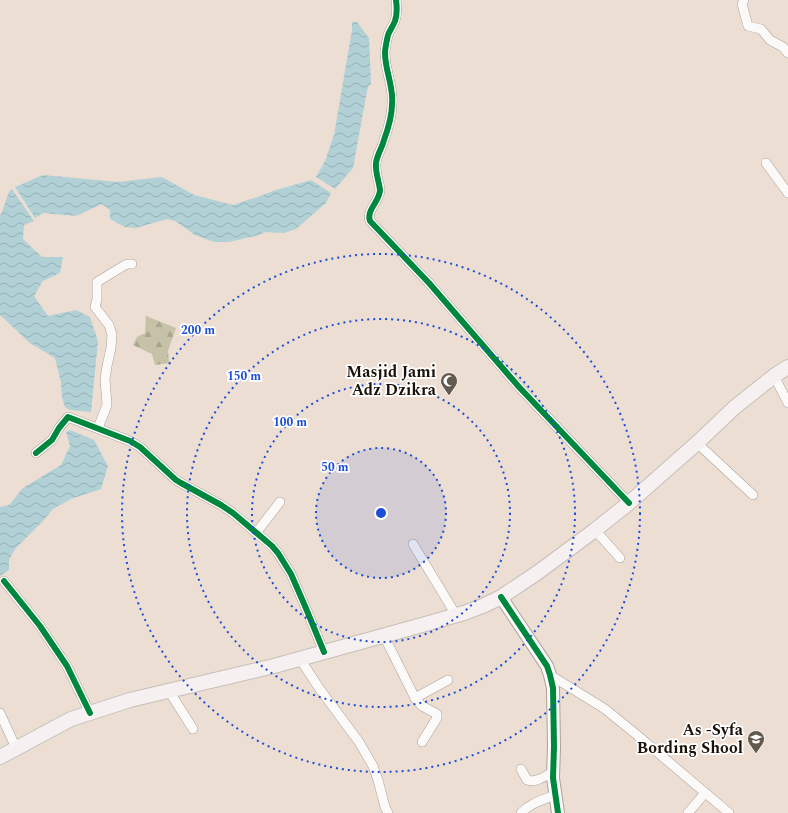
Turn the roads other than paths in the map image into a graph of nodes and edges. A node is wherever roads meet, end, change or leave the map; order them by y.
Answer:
1 (396, 0) edge
2 (744, 0) edge
3 (788, 53) edge
4 (766, 163) dead end
5 (788, 193) edge
6 (132, 264) dead end
7 (788, 367) edge
8 (774, 376) junction
9 (788, 403) edge
10 (95, 427) junction
11 (697, 443) junction
12 (36, 453) dead end
13 (753, 495) dead end
14 (280, 502) dead end
15 (630, 502) junction
16 (595, 530) junction
17 (256, 533) junction
18 (413, 544) dead end
19 (620, 558) dead end
20 (4, 581) dead end
21 (501, 596) junction
22 (456, 615) junction
23 (384, 636) junction
24 (324, 652) junction
25 (300, 659) junction
26 (550, 674) junction
27 (448, 680) dead end
28 (169, 691) junction
29 (415, 698) junction
30 (0, 713) edge
31 (90, 713) junction
32 (193, 730) dead end
33 (422, 742) dead end
34 (16, 748) junction
35 (0, 757) edge
36 (521, 769) dead end
37 (553, 772) junction
38 (705, 793) junction
39 (555, 795) junction
40 (385, 811) edge
41 (521, 813) edge
42 (558, 813) edge
43 (688, 813) edge
44 (729, 813) edge

1 - 15 street
2 - 3 street
4 - 5 street
6 - 10 street
7 - 8 main road
8 - 9 street
8 - 11 main road
10 - 12 street
10 - 17 street
11 - 13 street
11 - 15 main road
14 - 17 street
15 - 16 main road
16 - 19 street
16 - 21 main road
17 - 24 street
18 - 22 street
20 - 31 street
21 - 22 main road
21 - 26 street
22 - 23 main road
23 - 24 main road
23 - 29 street
24 - 25 main road
25 - 28 main road
25 - 40 street
26 - 37 street
26 - 38 street
27 - 29 street
28 - 31 main road
28 - 32 street
29 - 33 street
30 - 34 street
31 - 34 main road
34 - 35 main road
36 - 37 street
37 - 39 street
38 - 43 street
38 - 44 street
39 - 41 street
39 - 42 street

